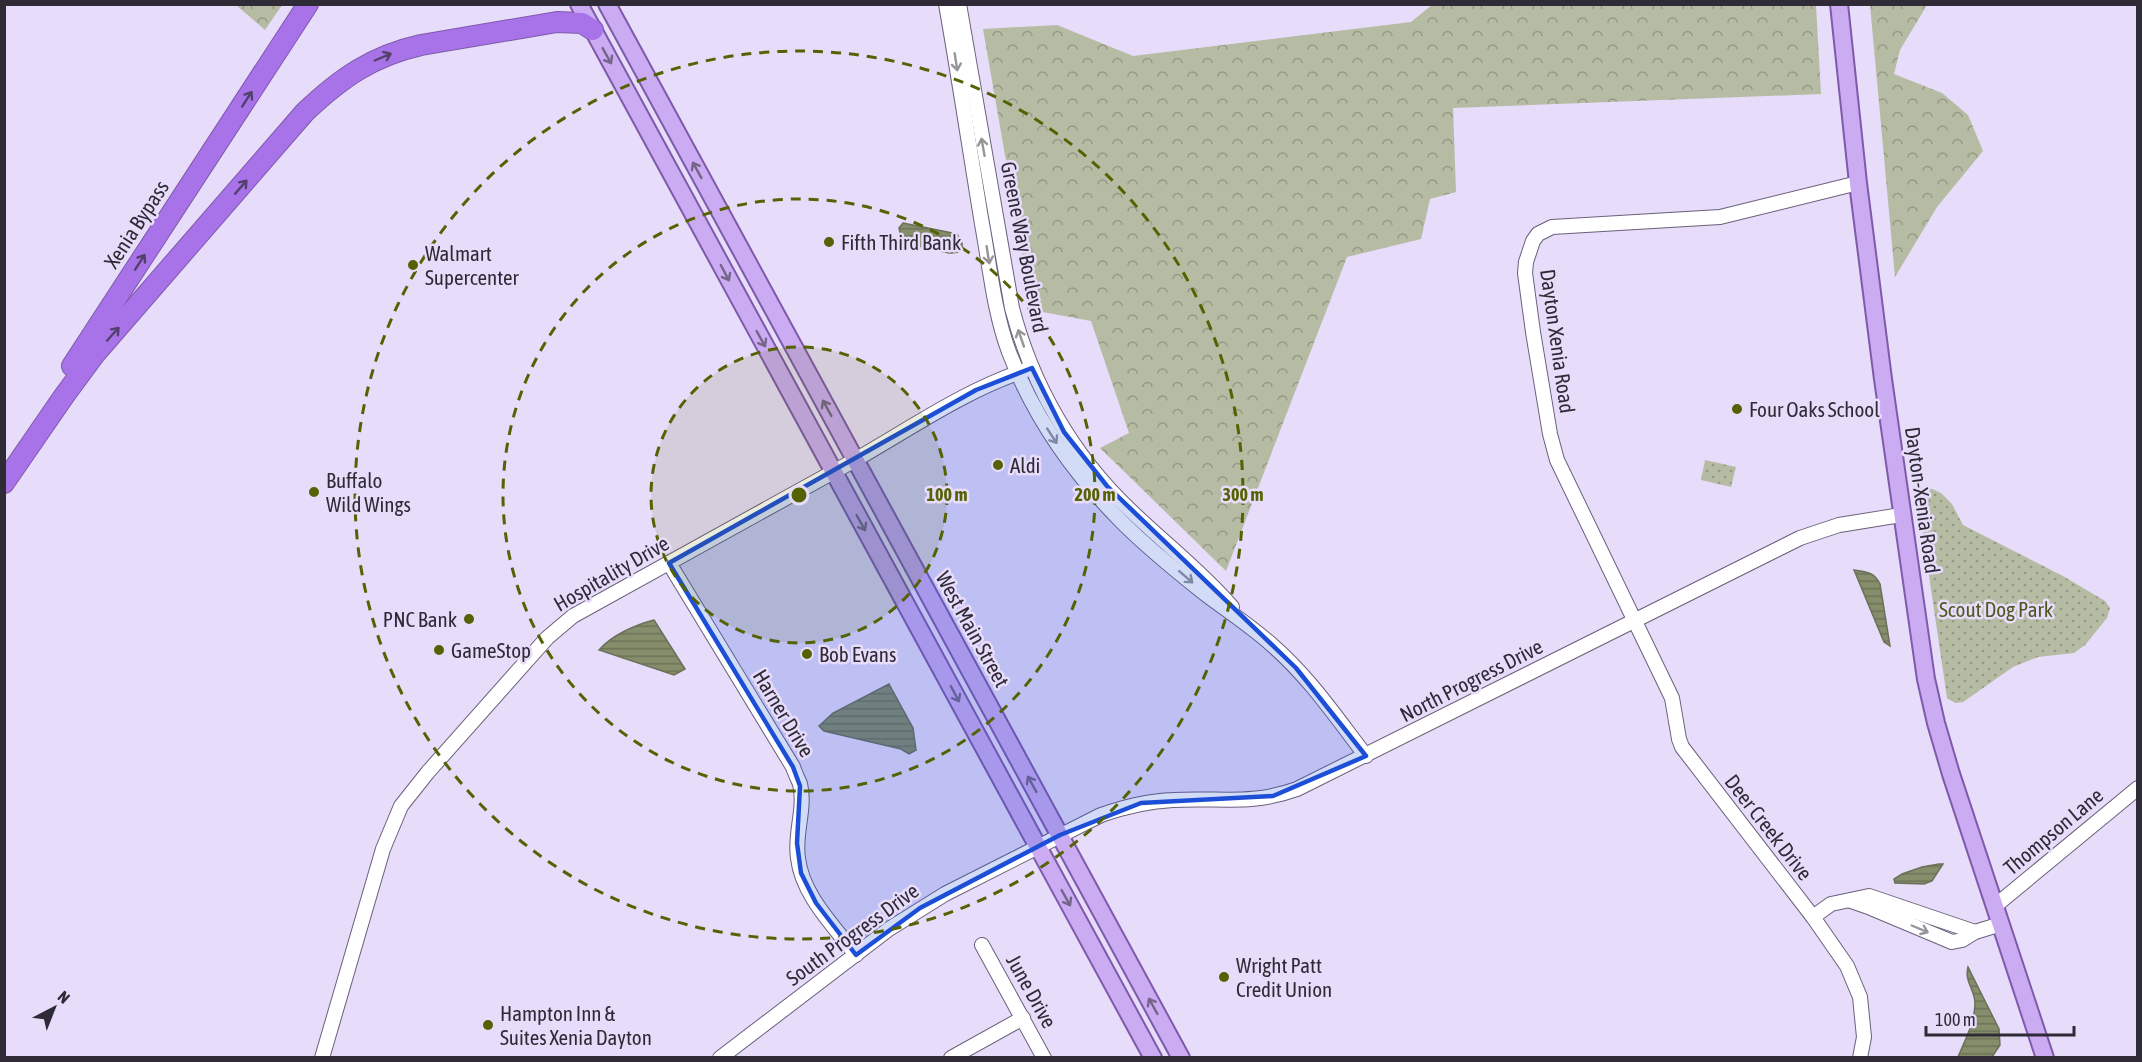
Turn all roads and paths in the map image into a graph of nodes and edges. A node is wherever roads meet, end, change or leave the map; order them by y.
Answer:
1 (308, 4) edge
2 (579, 4) edge
3 (607, 4) edge
4 (946, 4) edge
5 (959, 4) edge
6 (1839, 4) edge
7 (593, 30) junction
8 (1858, 183) junction
9 (1032, 368) junction
10 (1018, 372) junction
11 (855, 460) junction
12 (4, 469) edge
13 (833, 472) junction
14 (4, 483) edge
15 (1901, 515) junction
16 (669, 563) junction
17 (1634, 621) junction
18 (1250, 627) junction
19 (1366, 756) junction
20 (2138, 788) edge
21 (1049, 841) junction
22 (1995, 906) junction
23 (1813, 917) junction
24 (2001, 924) junction
25 (982, 945) dead end
26 (856, 955) junction
27 (1023, 1018) junction
28 (322, 1058) edge
29 (720, 1058) edge
30 (951, 1058) edge
31 (1044, 1058) edge
32 (1153, 1058) edge
33 (1181, 1058) edge
34 (1860, 1058) edge
35 (2045, 1058) edge

12 -> 1 highway, Xenia Bypass
2 - 7 main road, West Main Street
11 -> 3 main road, West Main Street
4 -> 10 street, Greene Way Boulevard
9 -> 5 street, Greene Way Boulevard
6 - 8 main road, Dayton-Xenia Road
7 -> 13 main road, West Main Street
14 -> 7 highway
8 - 15 main road, Dayton-Xenia Road
8 - 17 street, Dayton Xenia Road
9 - 10 street, Hospitality Drive
9 - 18 street, Greene Way Boulevard
10 - 11 street, Hospitality Drive
10 -> 18 street, Greene Way Boulevard
11 - 13 street, Hospitality Drive
21 -> 11 main road, West Main Street
13 - 16 street, Hospitality Drive
13 -> 21 main road, West Main Street
15 - 17 street, North Progress Drive
15 - 22 main road, Dayton-Xenia Road
16 - 26 street, Harner Drive
16 - 28 street, Hospitality Drive
17 - 19 street, North Progress Drive
17 - 23 street, Deer Creek Drive
18 - 19 street
19 - 21 street, North Progress Drive
20 - 22 street, Thompson Lane
21 - 26 street, South Progress Drive
21 -> 32 main road, West Main Street
33 -> 21 main road, West Main Street
22 - 24 main road, Dayton-Xenia Road
23 - 24 street
23 - 34 street, Deer Creek Drive
24 - 35 main road, Dayton-Xenia Road
25 - 27 street, June Drive
26 - 29 street, South Progress Drive
27 - 30 street
27 - 31 street, June Drive

